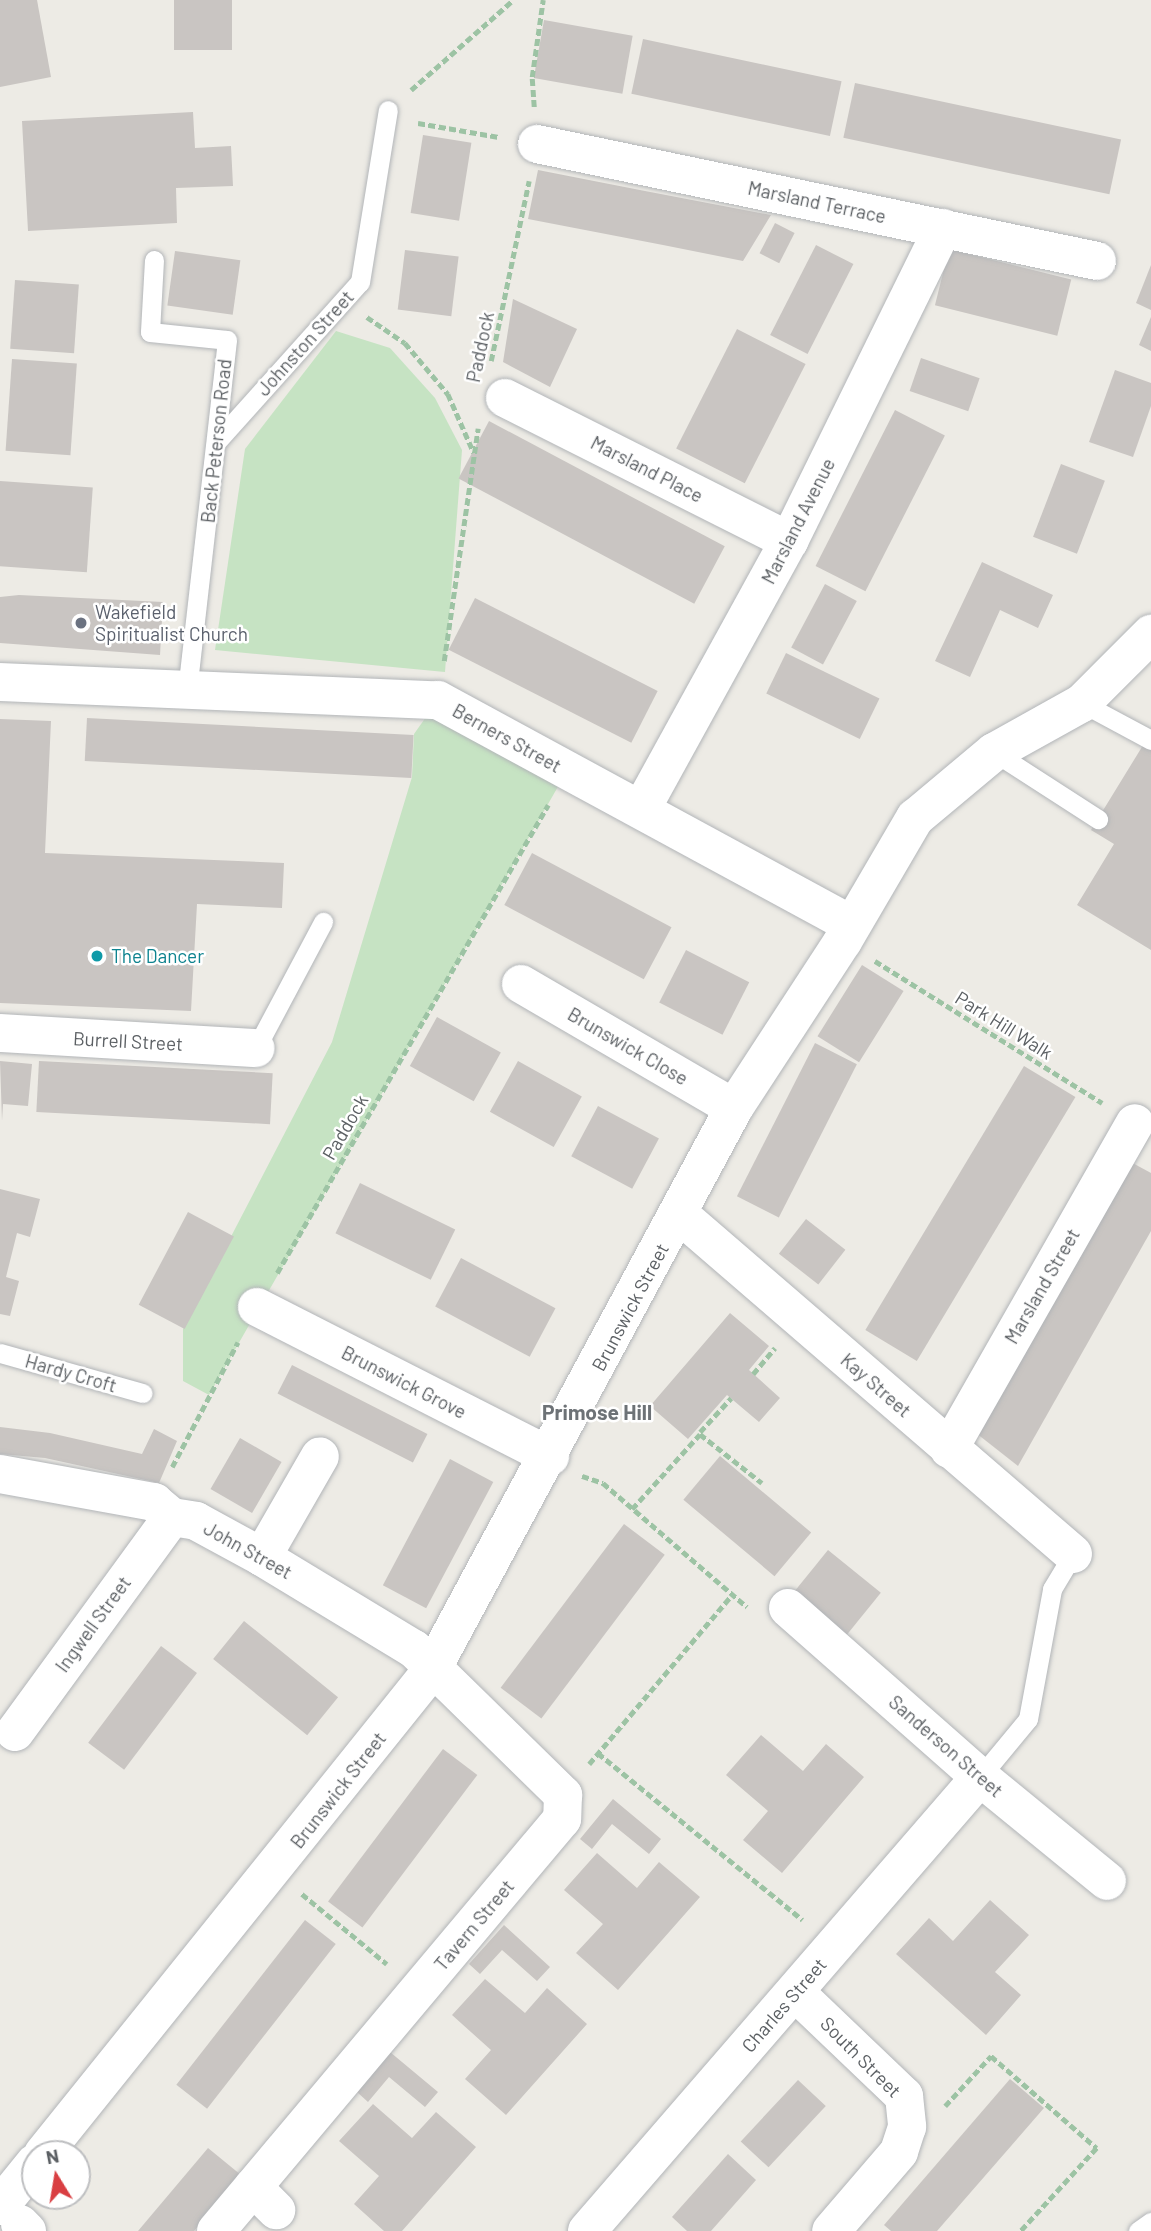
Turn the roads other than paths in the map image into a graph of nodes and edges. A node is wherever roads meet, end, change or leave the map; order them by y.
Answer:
1 (387, 114) road end
2 (537, 144) road end
3 (943, 228) junction
4 (154, 260) dead end
5 (1097, 261) dead end
6 (491, 394) road end
7 (218, 440) junction
8 (789, 541) junction
9 (1151, 634) edge
10 (0, 682) edge
11 (187, 690) junction
12 (1082, 703) junction
13 (1151, 740) edge
14 (994, 752) junction
15 (642, 807) junction
16 (1098, 819) dead end
17 (323, 922) dead end
18 (847, 933) junction
19 (521, 984) dead end
20 (0, 1033) edge
21 (256, 1048) joint
22 (734, 1108) junction
23 (1135, 1123) road end
24 (680, 1215) junction
25 (257, 1307) road end
26 (0, 1353) edge
27 (142, 1393) dead end
28 (949, 1449) junction
29 (320, 1456) dead end
30 (548, 1460) junction
31 (0, 1474) edge
32 (163, 1509) junction
33 (1073, 1554) joint
34 (262, 1556) junction
35 (788, 1608) road end
36 (431, 1671) junction
37 (15, 1732) dead end
38 (980, 1777) junction
39 (1107, 1881) dead end
40 (794, 1992) junction
41 (54, 2140) edge
42 (1151, 2222) edge
43 (217, 2229) edge
44 (587, 2231) edge
45 (831, 2231) edge
46 (1138, 2231) edge

1 - 7 lane, Johnston Street
2 - 3 street, Marsland Terrace
3 - 5 street, Marsland Terrace
3 - 8 street, Marsland Avenue
4 - 7 lane, Back Peterson Road
6 - 8 street, Marsland Place
7 - 11 lane, Back Peterson Road
8 - 15 street, Marsland Avenue
9 - 12 street, Brunswick Street
10 - 11 street, Berners Street
11 - 15 street, Berners Street
12 - 13 lane
12 - 14 street, Brunswick Street
14 - 16 lane
14 - 18 street, Brunswick Street
15 - 18 street, Berners Street
17 - 21 lane
18 - 22 street, Brunswick Street
19 - 22 street, Brunswick Close
20 - 21 street, Burrell Street
22 - 24 street, Brunswick Street
23 - 28 street, Marsland Street
24 - 28 street, Kay Street
24 - 30 street, Brunswick Street
25 - 30 street, Brunswick Grove
26 - 27 lane, Hardy Croft
28 - 33 street, Kay Street
29 - 34 street
30 - 36 street, Brunswick Street
31 - 32 street, John Street
32 - 34 street, John Street
32 - 37 street, Ingwell Street
33 - 38 lane
34 - 36 street, John Street
35 - 38 street, Sanderson Street
36 - 41 street, Brunswick Street
36 - 43 street, Tavern Street
38 - 39 street, Sanderson Street
38 - 40 street, Charles Street
40 - 44 street, Charles Street
40 - 45 street, South Street
42 - 46 lane

